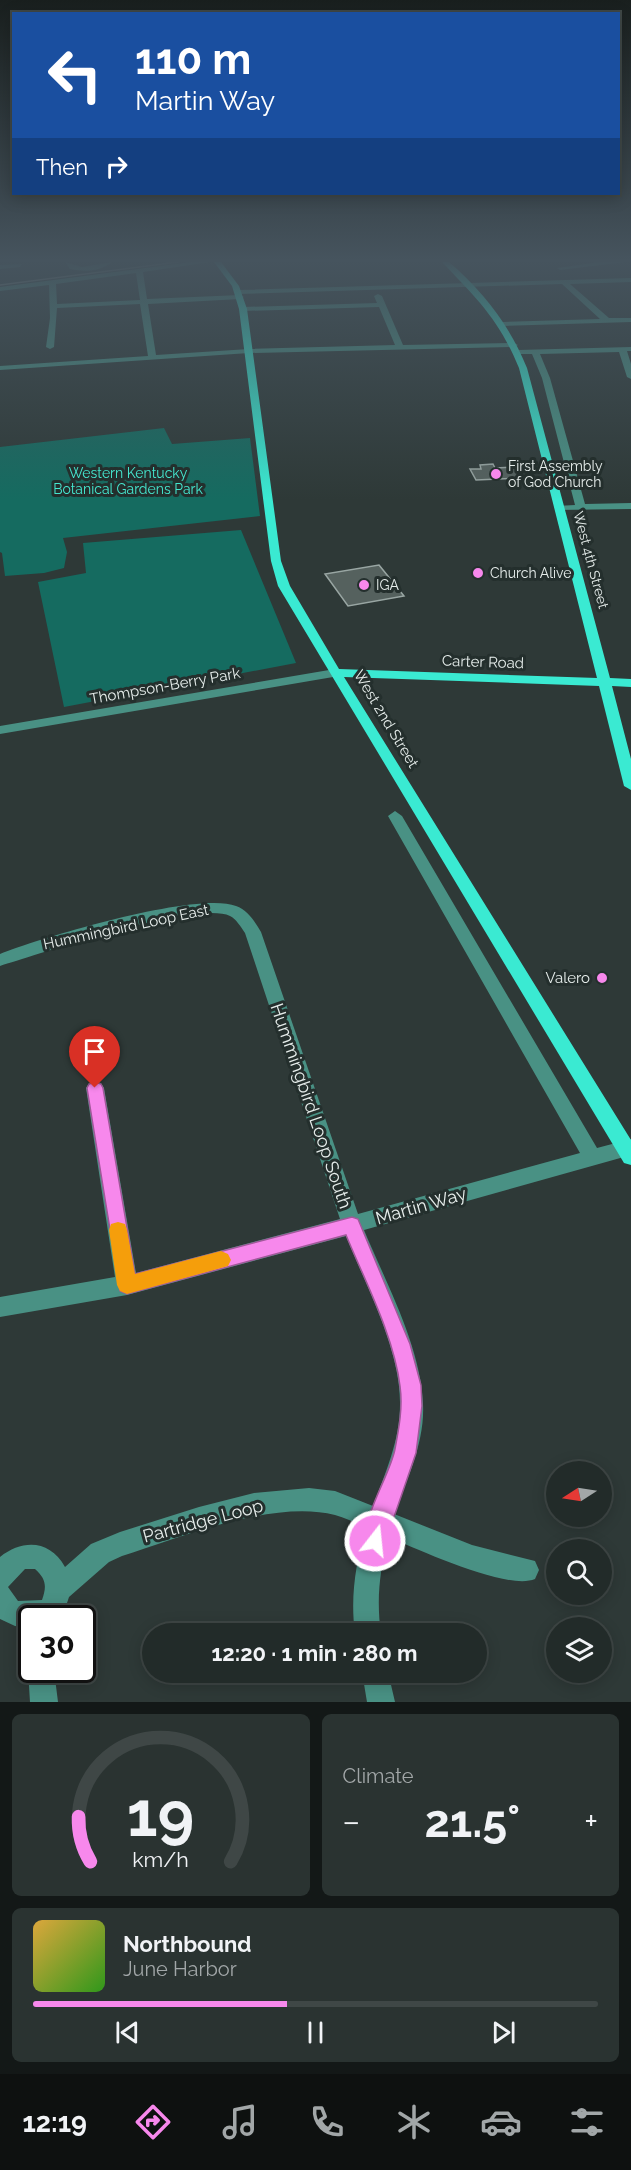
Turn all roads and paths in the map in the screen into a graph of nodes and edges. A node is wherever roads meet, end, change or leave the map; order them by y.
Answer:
1 (50, 341) edge
2 (149, 341) edge
3 (248, 341) edge
4 (398, 341) edge
5 (512, 341) edge
6 (50, 346) dead end
7 (400, 347) junction
8 (516, 348) junction
9 (626, 349) edge
10 (249, 351) junction
11 (535, 352) junction
12 (152, 357) junction
13 (0, 368) edge
14 (631, 377) edge
15 (631, 506) edge
16 (560, 508) junction
17 (582, 508) junction
18 (335, 673) junction
19 (605, 682) junction
20 (631, 683) edge
21 (0, 730) edge
22 (631, 786) edge
23 (395, 816) dead end
24 (440, 845) junction
25 (415, 848) junction
26 (218, 907) joint
27 (0, 960) edge
28 (95, 1088) dead end
29 (629, 1150) edge
30 (593, 1158) junction
31 (352, 1225) junction
32 (127, 1285) junction
33 (0, 1307) edge
34 (380, 1522) junction
35 (526, 1570) dead end
36 (0, 1578) edge
37 (0, 1597) edge
38 (53, 1605) edge
39 (54, 1605) edge
40 (18, 1616) edge
41 (367, 1623) edge
42 (42, 1683) edge
43 (377, 1683) edge
44 (44, 1702) edge
45 (381, 1702) edge

1 - 6 street
2 - 12 street
3 - 10 main road, West 2nd Street
4 - 7 street
5 - 8 main road, West 4th Street
7 - 8 street
7 - 10 street
8 - 11 street
8 - 16 main road, West 4th Street
9 - 11 street
9 - 14 street
10 - 12 street
10 - 18 main road, West 2nd Street
11 - 17 street, West 4th Street
12 - 13 street
15 - 17 street
16 - 17 street
16 - 19 main road, West 4th Street
18 - 19 main road, Carter Road
18 - 21 street, Thompson-Berry Park
18 - 24 main road, West 2nd Street
19 - 20 main road, Carter Road
19 - 22 main road, West 4th Street
23 - 25 street
24 - 25 street
24 - 29 main road, West 2nd Street
25 - 30 street
26 - 27 street, Hummingbird Loop East
26 - 31 street, Hummingbird Loop South
28 - 32 street
29 - 30 street, Martin Way
30 - 31 street, Martin Way
31 - 32 street, Martin Way
31 - 34 street, Hummingbird Loop South
32 - 33 street, Martin Way
34 - 35 street, Partridge Loop
34 - 39 street, Partridge Loop
34 - 41 street, Hummingbird Loop South
36 - 38 street
37 - 40 street
42 - 44 street
43 - 45 street

